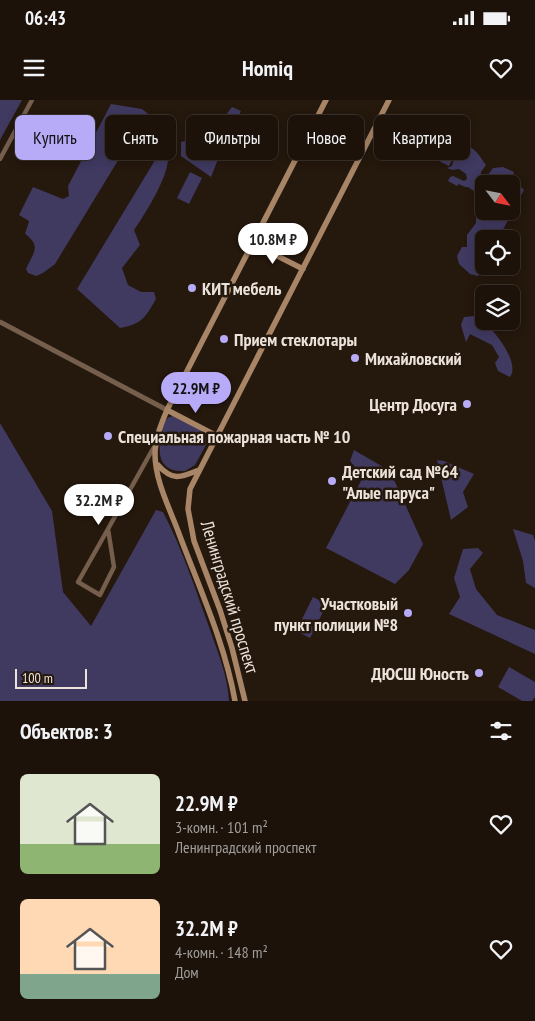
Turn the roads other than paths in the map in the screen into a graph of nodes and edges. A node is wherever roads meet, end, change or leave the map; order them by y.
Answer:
1 (32, 100) edge
2 (326, 100) edge
3 (389, 100) edge
4 (0, 159) edge
5 (252, 243) junction
6 (303, 269) junction
7 (0, 322) edge
8 (167, 410) junction
9 (217, 436) junction
10 (156, 443) junction
11 (156, 463) junction
12 (199, 470) junction
13 (108, 529) junction
14 (235, 701) edge
15 (245, 701) edge

1 - 4 street
2 - 5 main road, Ленинградский проспект
3 - 6 main road, Ленинградский проспект
5 - 6 main road
5 - 8 main road, Ленинградский проспект
6 - 9 main road, Ленинградский проспект
7 - 8 street
8 - 9 main road
8 - 10 main road, Ленинградский проспект
9 - 12 main road, Ленинградский проспект
10 - 11 main road, Ленинградский проспект
10 - 13 street
11 - 12 main road
11 - 14 main road, Ленинградский проспект
12 - 15 main road, Ленинградский проспект
13 - 13 street

